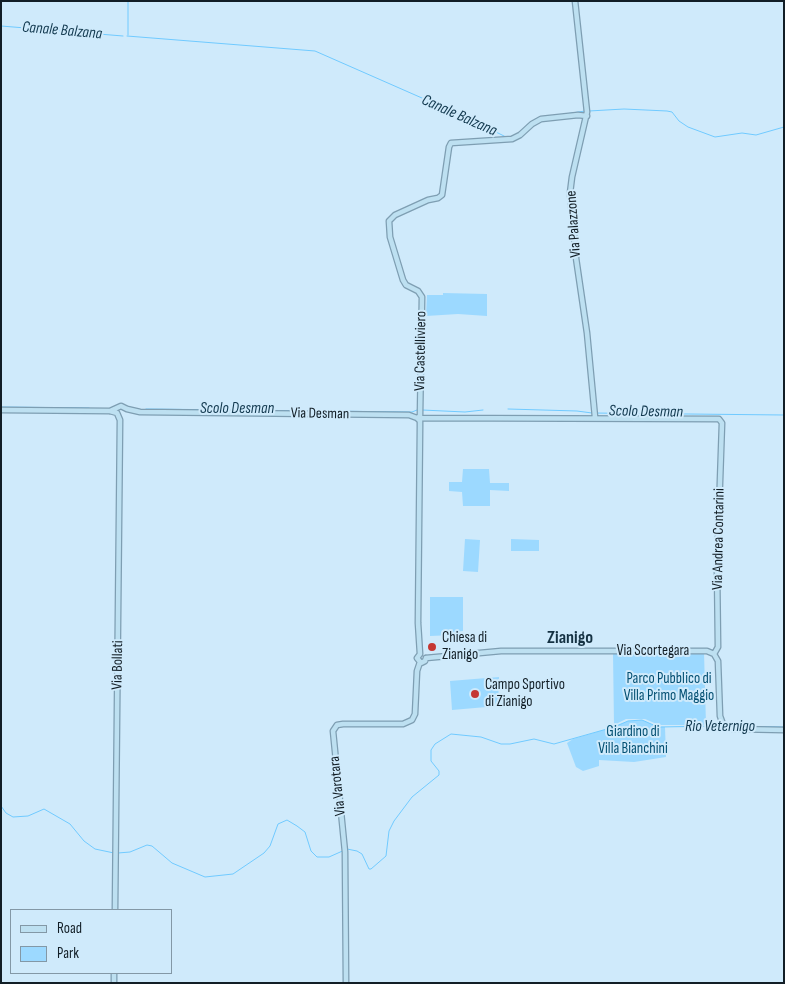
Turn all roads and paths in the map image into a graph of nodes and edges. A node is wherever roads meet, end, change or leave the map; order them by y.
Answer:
1 (575, 1) edge
2 (587, 112) junction
3 (1, 410) edge
4 (121, 413) junction
5 (594, 415) junction
6 (417, 418) junction
7 (722, 423) joint
8 (420, 654) junction
9 (714, 654) junction
10 (426, 658) junction
11 (420, 662) junction
12 (784, 730) edge
13 (115, 909) edge
14 (346, 983) edge

1 - 2 street, Via Palazzone
2 - 5 street, Via Palazzone
2 - 6 street, Via Castelliviero
3 - 4 street
4 - 6 street, Via Desman
4 - 13 street, Via Bollati
5 - 6 street, Via Desman
5 - 7 street, Via Desman
6 - 8 street
7 - 9 street, Via Andrea Contarini
8 - 10 street
8 - 11 street
9 - 10 street, Via Scortegara
9 - 12 street
10 - 11 street
11 - 14 street, Via Varotara

